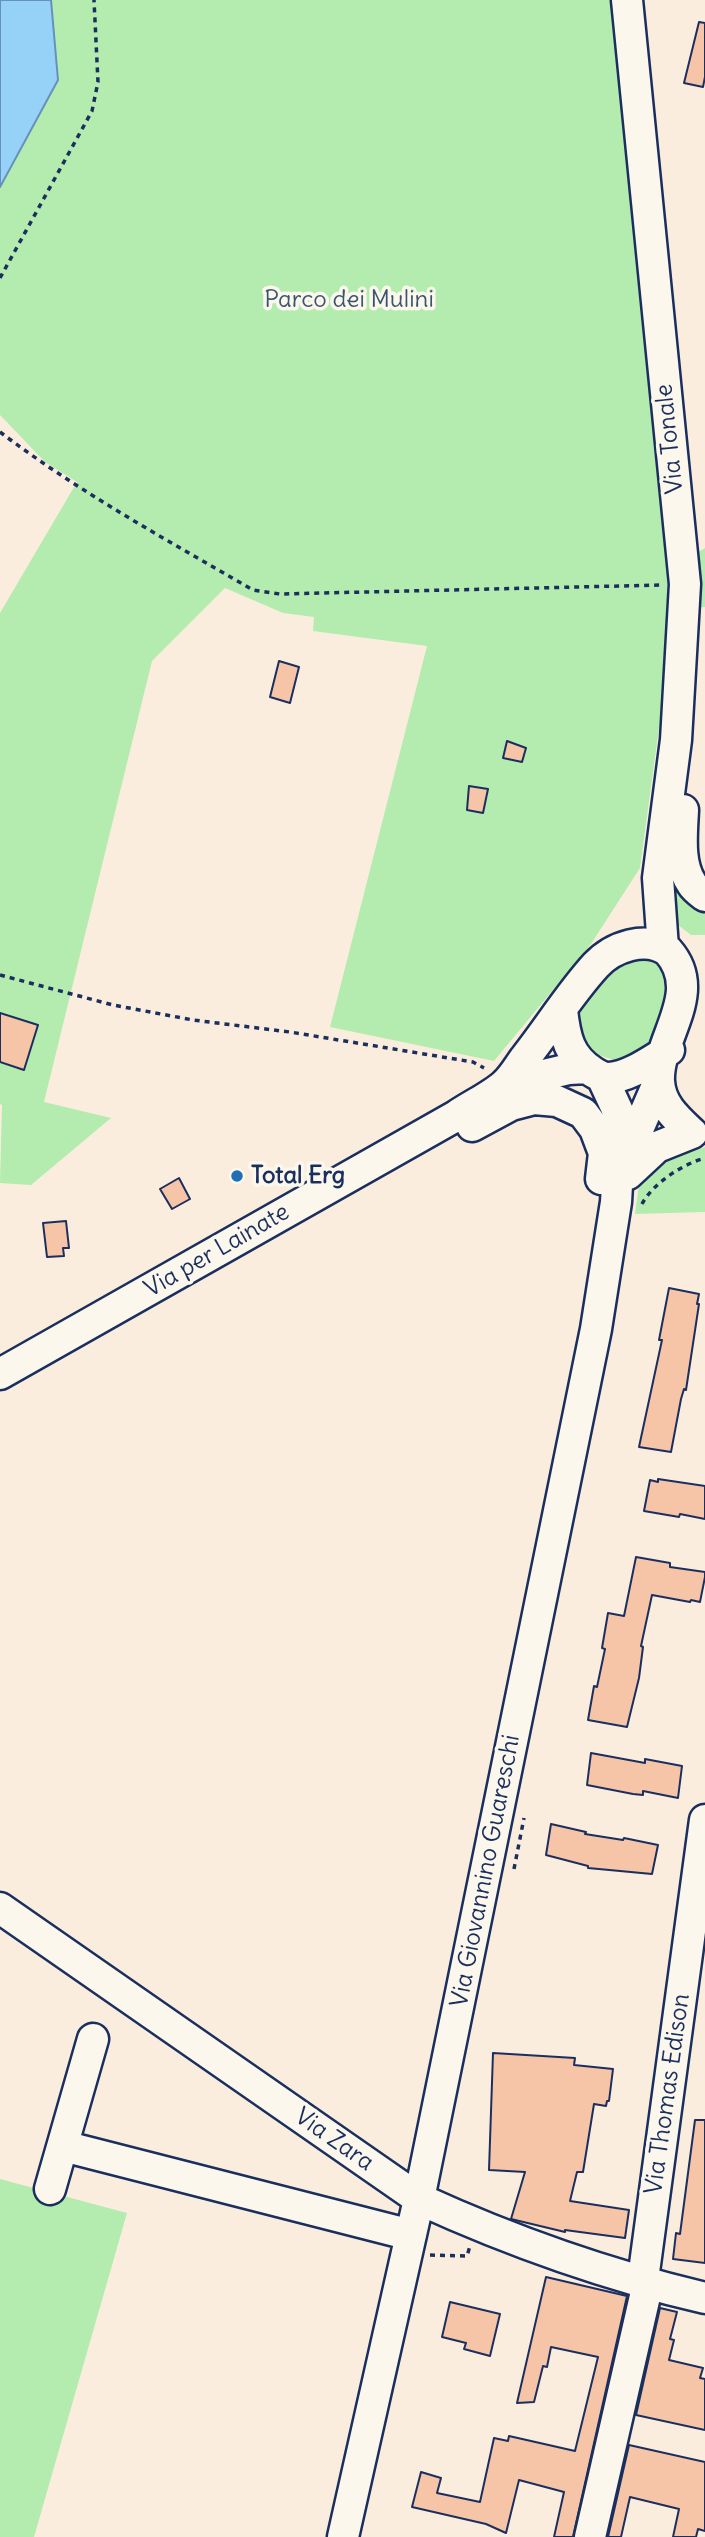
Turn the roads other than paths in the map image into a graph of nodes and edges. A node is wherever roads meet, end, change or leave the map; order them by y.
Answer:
1 (627, 0) edge
2 (676, 740) junction
3 (659, 878) junction
4 (705, 896) edge
5 (620, 949) junction
6 (679, 952) junction
7 (705, 996) edge
8 (562, 1010) junction
9 (673, 1041) junction
10 (594, 1073) junction
11 (659, 1081) junction
12 (505, 1084) junction
13 (630, 1123) junction
14 (690, 1136) edge
15 (628, 1174) junction
16 (616, 1202) junction
17 (289, 1210) junction
18 (596, 1329) junction
19 (0, 1374) edge
20 (705, 1820) edge
21 (0, 1908) edge
22 (93, 2039) dead end
23 (63, 2146) junction
24 (50, 2189) dead end
25 (419, 2199) junction
26 (411, 2235) junction
27 (645, 2284) junction
28 (705, 2298) edge
29 (342, 2537) edge
30 (590, 2537) edge

1 - 2 street, Via Tonale
2 - 3 street, Via Tonale
2 - 4 street
3 - 5 street
3 - 6 street
5 - 6 street
5 - 8 street
6 - 9 street
7 - 9 street
8 - 10 street
8 - 12 street, Via per Lainate
9 - 10 street
9 - 11 street
10 - 12 street, Via per Lainate
10 - 13 street
11 - 13 street
11 - 14 street
12 - 17 street, Via per Lainate
13 - 14 street
13 - 15 street
13 - 16 street
14 - 15 street
15 - 16 street
16 - 18 street, Via Giovannino Guareschi
17 - 18 street
17 - 19 street, Via per Lainate
18 - 25 street, Via Giovannino Guareschi
20 - 27 street, Via Thomas Edison
21 - 25 street, Via Zara
22 - 23 street
23 - 24 street
23 - 26 street
25 - 26 street, Via Giovannino Guareschi
25 - 27 street, Via Zara
26 - 29 street, Via Giovannino Guareschi
27 - 28 street, Via Zara
27 - 30 street, Via Thomas Edison

